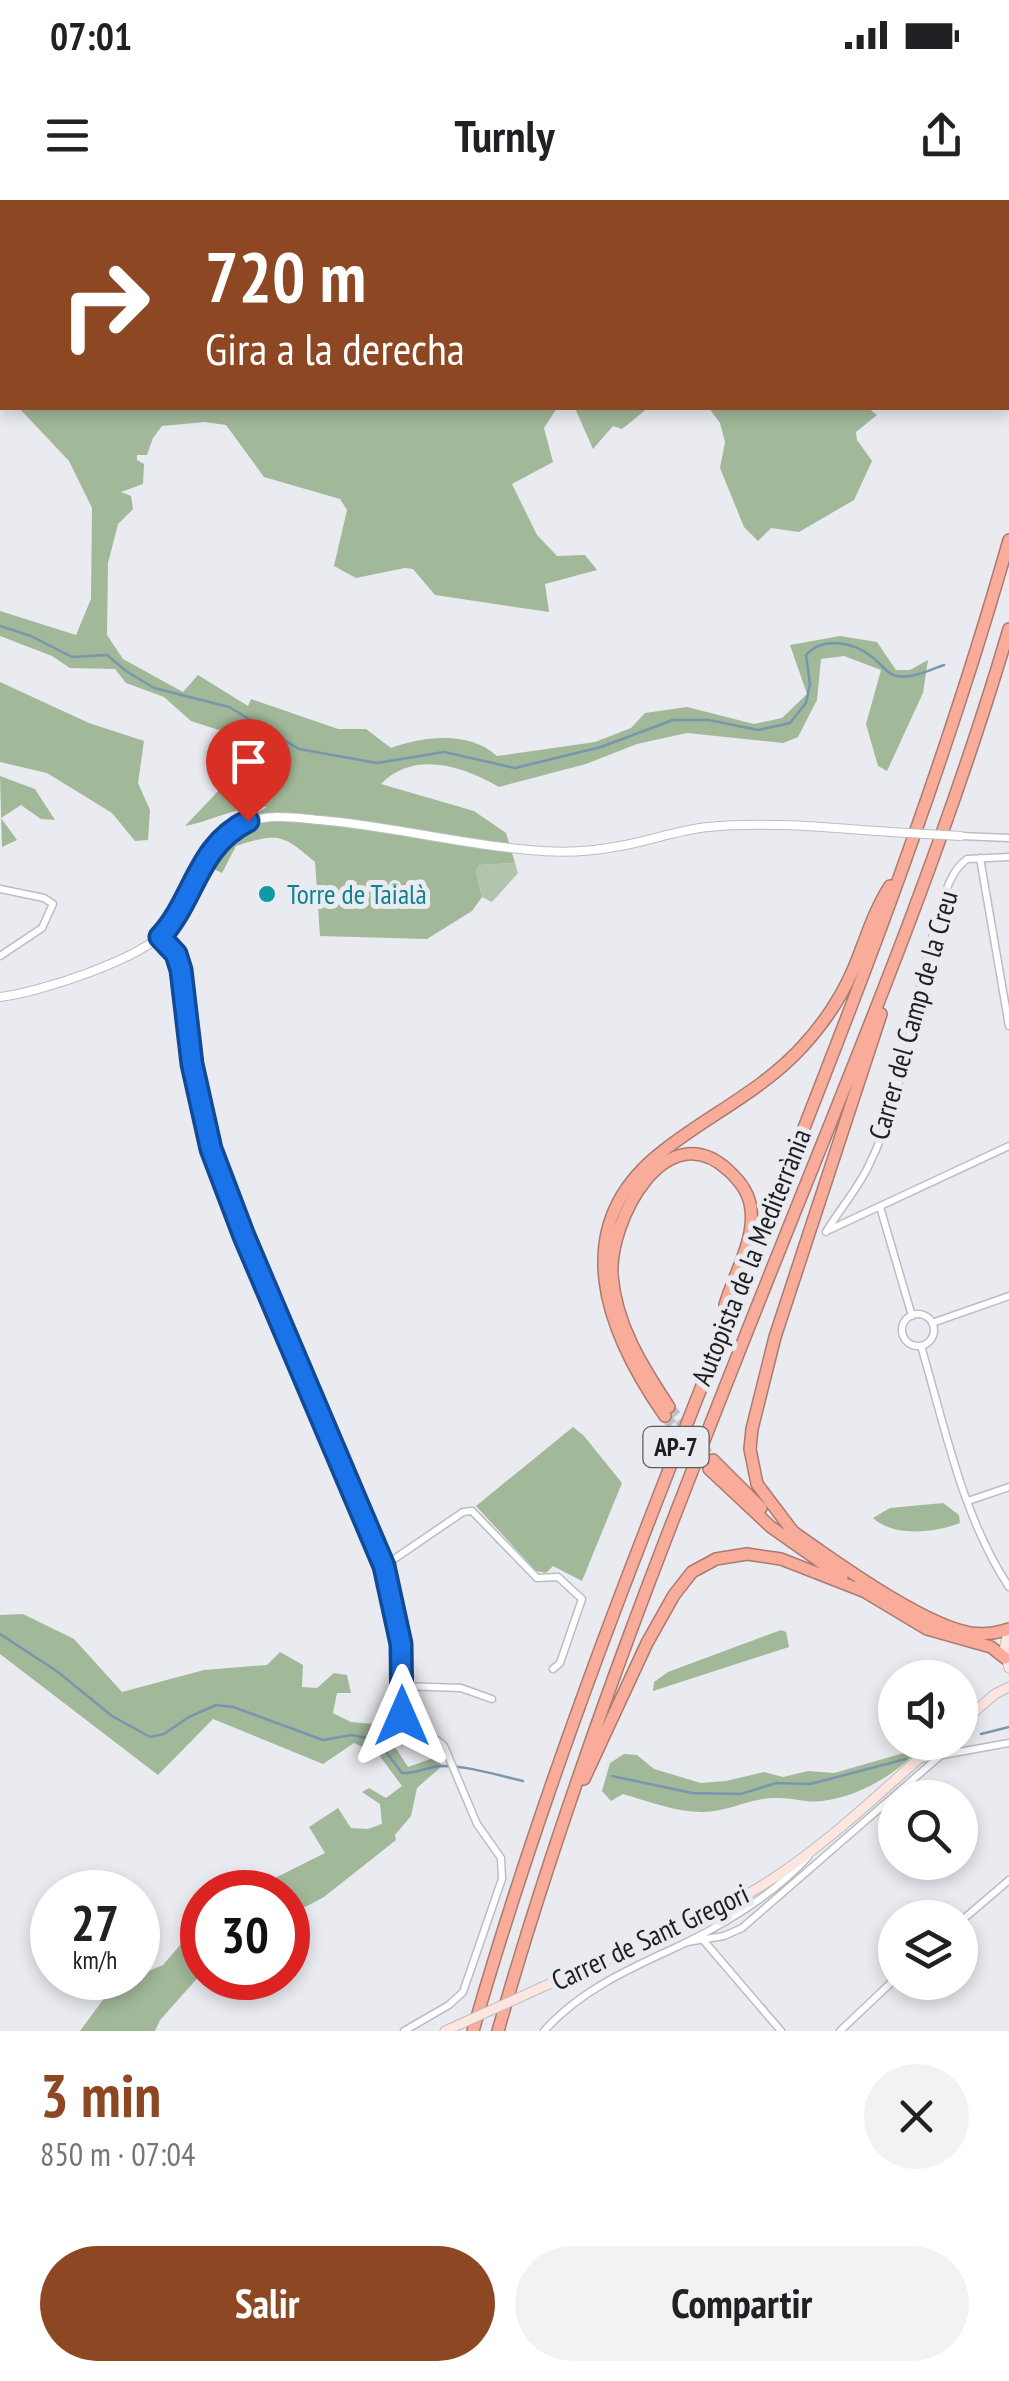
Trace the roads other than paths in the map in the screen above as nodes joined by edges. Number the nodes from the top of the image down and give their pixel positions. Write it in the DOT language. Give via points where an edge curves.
graph roads {
  1 [pos="1009,540"];
  2 [pos="1009,628"];
  3 [pos="961,836"];
  4 [pos="1009,838"];
  5 [pos="1009,857"];
  6 [pos="978,858"];
  7 [pos="901,870"];
  8 [pos="0,889"];
  9 [pos="904,933"];
  10 [pos="160,937"];
  11 [pos="0,956"];
  12 [pos="0,997"];
  13 [pos="1009,1026"];
  14 [pos="1009,1146"];
  15 [pos="880,1207"];
  16 [pos="1009,1296"];
  17 [pos="912,1316"];
  18 [pos="932,1323"];
  19 [pos="921,1346"];
  20 [pos="702,1381"];
  21 [pos="1009,1487"];
  22 [pos="968,1501"];
  23 [pos="794,1533"];
  24 [pos="384,1566"];
  25 [pos="1009,1588"];
  26 [pos="862,1591"];
  27 [pos="1009,1628"];
  28 [pos="1007,1663"];
  29 [pos="553,1669"];
  30 [pos="402,1686"];
  31 [pos="1009,1687"];
  32 [pos="995,1694"];
  33 [pos="492,1699"];
  34 [pos="978,1709"];
  35 [pos="1009,1743"];
  36 [pos="978,1749"];
  37 [pos="918,1760"];
  38 [pos="935,1760"];
  39 [pos="570,1806"];
  40 [pos="821,1844"];
  41 [pos="1009,1880"];
  42 [pos="978,1907"];
  43 [pos="702,1937"];
  44 [pos="878,1995"];
  45 [pos="450,2028"];
  46 [pos="404,2031"];
  47 [pos="473,2031"];
  48 [pos="498,2031"];
  49 [pos="544,2031"];
  50 [pos="780,2031"];
  51 [pos="840,2031"];
  1 -- 7 [label="highway, Autopista de la Mediterrània / AP-7"];
  2 -- 9 [label="highway, Autopista de la Mediterrània / AP-7"];
  3 -- 4 [label="street"];
  3 -- 10 [label="street, bridge" via="708,827 556,851 370,825 257,819 216,844"];
  5 -- 6 [label="street"];
  6 -- 13 [label="street"];
  6 -- 15 [label="street, Carrer del Camp de la Creu" via="958,868 941,904 884,1129 868,1168 826,1232"];
  7 -- 20 [label="highway, Autopista de la Mediterrània / AP-7"];
  7 -- 20 [label="highway" via="821,1026 775,1076 659,1154 614,1215 606,1297 623,1348 667,1411 624,1329 612,1264 617,1232 638,1187 657,1168 690,1156 723,1166 744,1188 752,1208 749,1235"];
  8 -- 11 [label="street" via="53,904 42,928"];
  9 -- 23 [label="highway" via="775,1337 752,1430 757,1484"];
  9 -- 39 [label="highway, Autopista de la Mediterrània / AP-7" via="644,1596"];
  10 -- 12 [label="street" via="130,956"];
  10 -- 24 [label="street" via="181,970 211,1149"];
  14 -- 15 [label="street"];
  15 -- 17 [label="street"];
  16 -- 18 [label="street"];
  17 -- 18 [label="street"];
  17 -- 19 [label="street" via="902,1332 907,1342"];
  18 -- 19 [label="street" via="932,1337"];
  19 -- 22 [label="street"];
  20 -- 47 [label="highway, Autopista de la Mediterrània / AP-7" via="582,1692"];
  21 -- 22 [label="street"];
  22 -- 25 [label="street"];
  23 -- 26 [label="highway" via="711,1465 771,1527"];
  23 -- 27 [label="highway" via="937,1621 964,1632"];
  24 -- 29 [label="street" via="472,1511 537,1578 558,1577 582,1599"];
  24 -- 30 [label="street" via="401,1644"];
  26 -- 28 [label="highway" via="927,1629 990,1648"];
  26 -- 39 [label="highway" via="781,1559 748,1554 716,1559 692,1572 646,1643"];
  27 -- 28 [label="main road"];
  28 -- 32 [label="main road"];
  30 -- 33 [label="street" via="461,1688"];
  30 -- 46 [label="street" via="405,1722 442,1744 503,1868 465,1989"];
  31 -- 32 [label="main road"];
  32 -- 34 [label="main road"];
  35 -- 36 [label="street"];
  37 -- 40 [label="main road, Carrer de Sant Gregori"];
  38 -- 43 [label="street, Carrer de Sant Gregori" via="742,1928"];
  39 -- 48 [label="highway, Autopista de la Mediterrània / AP-7"];
  40 -- 43 [label="street, Carrer de Sant Gregori" via="753,1905"];
  40 -- 45 [label="main road, Carrer de Sant Gregori, bridge" via="718,1910"];
  41 -- 42 [label="street"];
  43 -- 49 [label="street" via="602,1984"];
  43 -- 50 [label="street"];
  44 -- 51 [label="street"];
}
